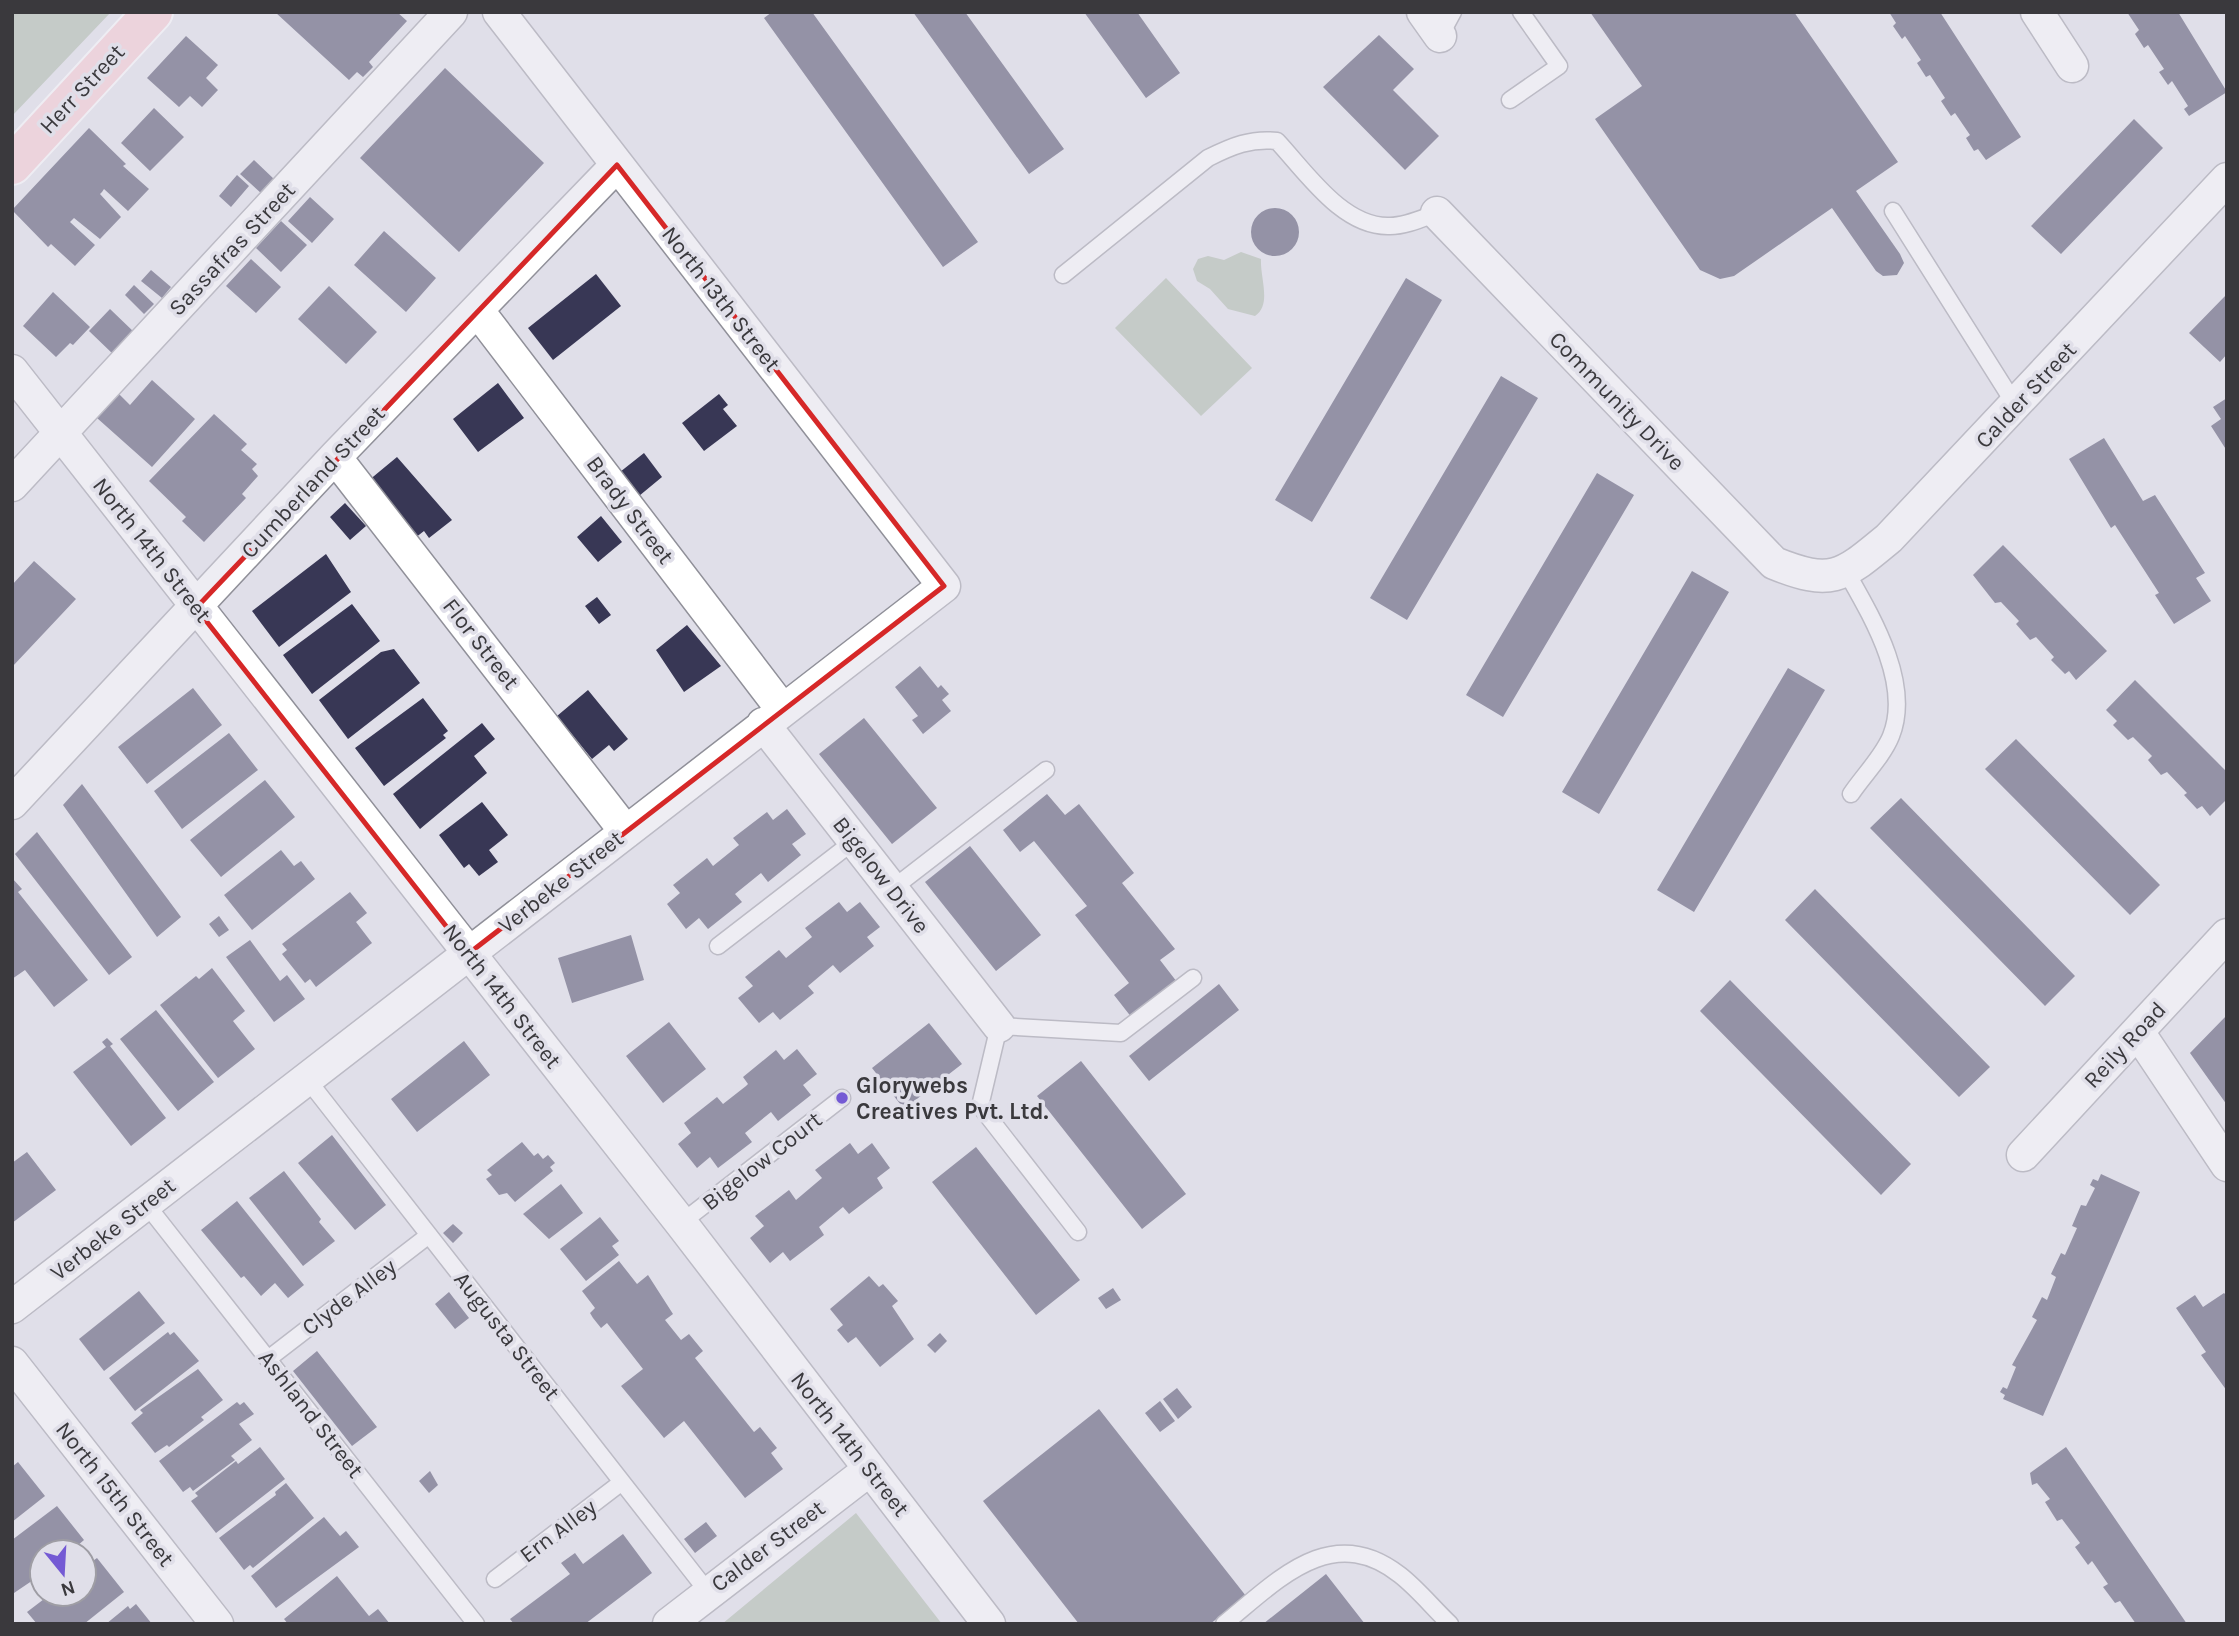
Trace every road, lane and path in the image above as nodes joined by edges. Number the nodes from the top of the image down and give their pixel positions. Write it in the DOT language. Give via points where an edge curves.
graph roads {
  1 [pos="153,12"];
  2 [pos="451,12"];
  3 [pos="499,12"];
  4 [pos="1521,12"];
  5 [pos="2037,12"];
  6 [pos="2072,66"];
  7 [pos="1510,100"];
  8 [pos="12,165"];
  9 [pos="617,165"];
  10 [pos="2227,179"];
  11 [pos="1893,211"];
  12 [pos="1437,213"];
  13 [pos="1063,275"];
  14 [pos="478,311"];
  15 [pos="12,371"];
  16 [pos="2017,406"];
  17 [pos="61,433"];
  18 [pos="335,457"];
  19 [pos="12,485"];
  20 [pos="1847,573"];
  21 [pos="944,586"];
  22 [pos="196,608"];
  23 [pos="772,717"];
  24 [pos="1046,770"];
  25 [pos="1851,794"];
  26 [pos="12,803"];
  27 [pos="626,832"];
  28 [pos="854,841"];
  29 [pos="892,889"];
  30 [pos="2227,935"];
  31 [pos="718,946"];
  32 [pos="468,954"];
  33 [pos="1194,978"];
  34 [pos="999,1026"];
  35 [pos="2138,1032"];
  36 [pos="307,1079"];
  37 [pos="842,1098"];
  38 [pos="2024,1155"];
  39 [pos="2227,1165"];
  40 [pos="146,1204"];
  41 [pos="681,1223"];
  42 [pos="1078,1232"];
  43 [pos="429,1235"];
  44 [pos="12,1307"];
  45 [pos="268,1359"];
  46 [pos="12,1363"];
  47 [pos="869,1470"];
  48 [pos="622,1482"];
  49 [pos="495,1579"];
  50 [pos="708,1592"];
  51 [pos="217,1624"];
  52 [pos="476,1624"];
  53 [pos="668,1624"];
  54 [pos="989,1624"];
  55 [pos="1224,1624"];
  56 [pos="1450,1624"];
  1 -- 8 [label="main road, Herr Street"];
  2 -- 17 [label="street, Sassafras Street"];
  3 -- 9 [label="street, North 13th Street"];
  4 -- 7 [label="lane" via="1559,66"];
  5 -- 6 [label="street"];
  9 -- 14 [label="street, Cumberland Street"];
  9 -- 21 [label="street, North 13th Street"];
  10 -- 16 [label="street, Calder Street"];
  11 -- 16 [label="lane"];
  12 -- 13 [label="lane" via="1391,226 1366,223 1337,204 1277,141 1260,139 1236,144 1208,158"];
  12 -- 20 [label="street, Community Drive" via="1774,564 1805,576"];
  14 -- 18 [label="street, Cumberland Street"];
  14 -- 23 [label="street, Brady Street"];
  15 -- 17 [label="street, North 14th Street"];
  16 -- 20 [label="street, Calder Street" via="1889,538"];
  17 -- 19 [label="street, Sassafras Street"];
  17 -- 22 [label="street, North 14th Street"];
  18 -- 22 [label="street, Cumberland Street"];
  18 -- 27 [label="street, Flor Street"];
  20 -- 25 [label="lane" via="1878,629 1897,692 1891,736"];
  21 -- 23 [label="street, Verbeke Street"];
  22 -- 26 [label="street, Cumberland Street"];
  22 -- 32 [label="street, North 14th Street"];
  23 -- 27 [label="street, Verbeke Street"];
  23 -- 28 [label="street, Bigelow Drive"];
  24 -- 29 [label="lane"];
  27 -- 32 [label="street, Verbeke Street"];
  28 -- 29 [label="street, Bigelow Drive"];
  28 -- 31 [label="lane"];
  29 -- 34 [label="street, Bigelow Drive"];
  30 -- 35 [label="street, Reily Road"];
  32 -- 36 [label="street, Verbeke Street"];
  32 -- 41 [label="street, North 14th Street"];
  33 -- 34 [label="lane" via="1121,1033"];
  34 -- 42 [label="lane" via="980,1106"];
  35 -- 38 [label="street, Reily Road"];
  35 -- 39 [label="street"];
  36 -- 40 [label="street, Verbeke Street"];
  36 -- 43 [label="lane, Augusta Street"];
  37 -- 41 [label="lane, Bigelow Court"];
  40 -- 44 [label="street, Verbeke Street"];
  40 -- 45 [label="lane, Ashland Street"];
  41 -- 47 [label="street, North 14th Street"];
  43 -- 45 [label="lane, Clyde Alley"];
  43 -- 48 [label="lane, Augusta Street"];
  45 -- 52 [label="lane, Ashland Street"];
  46 -- 51 [label="street, North 15th Street"];
  47 -- 50 [label="street, Calder Street"];
  47 -- 54 [label="street, North 14th Street"];
  48 -- 49 [label="lane, Ern Alley"];
  48 -- 50 [label="lane, Augusta Street"];
  50 -- 53 [label="street, Calder Street"];
  55 -- 56 [label="lane" via="1288,1573 1313,1558 1338,1552 1370,1556 1400,1575"];
}
